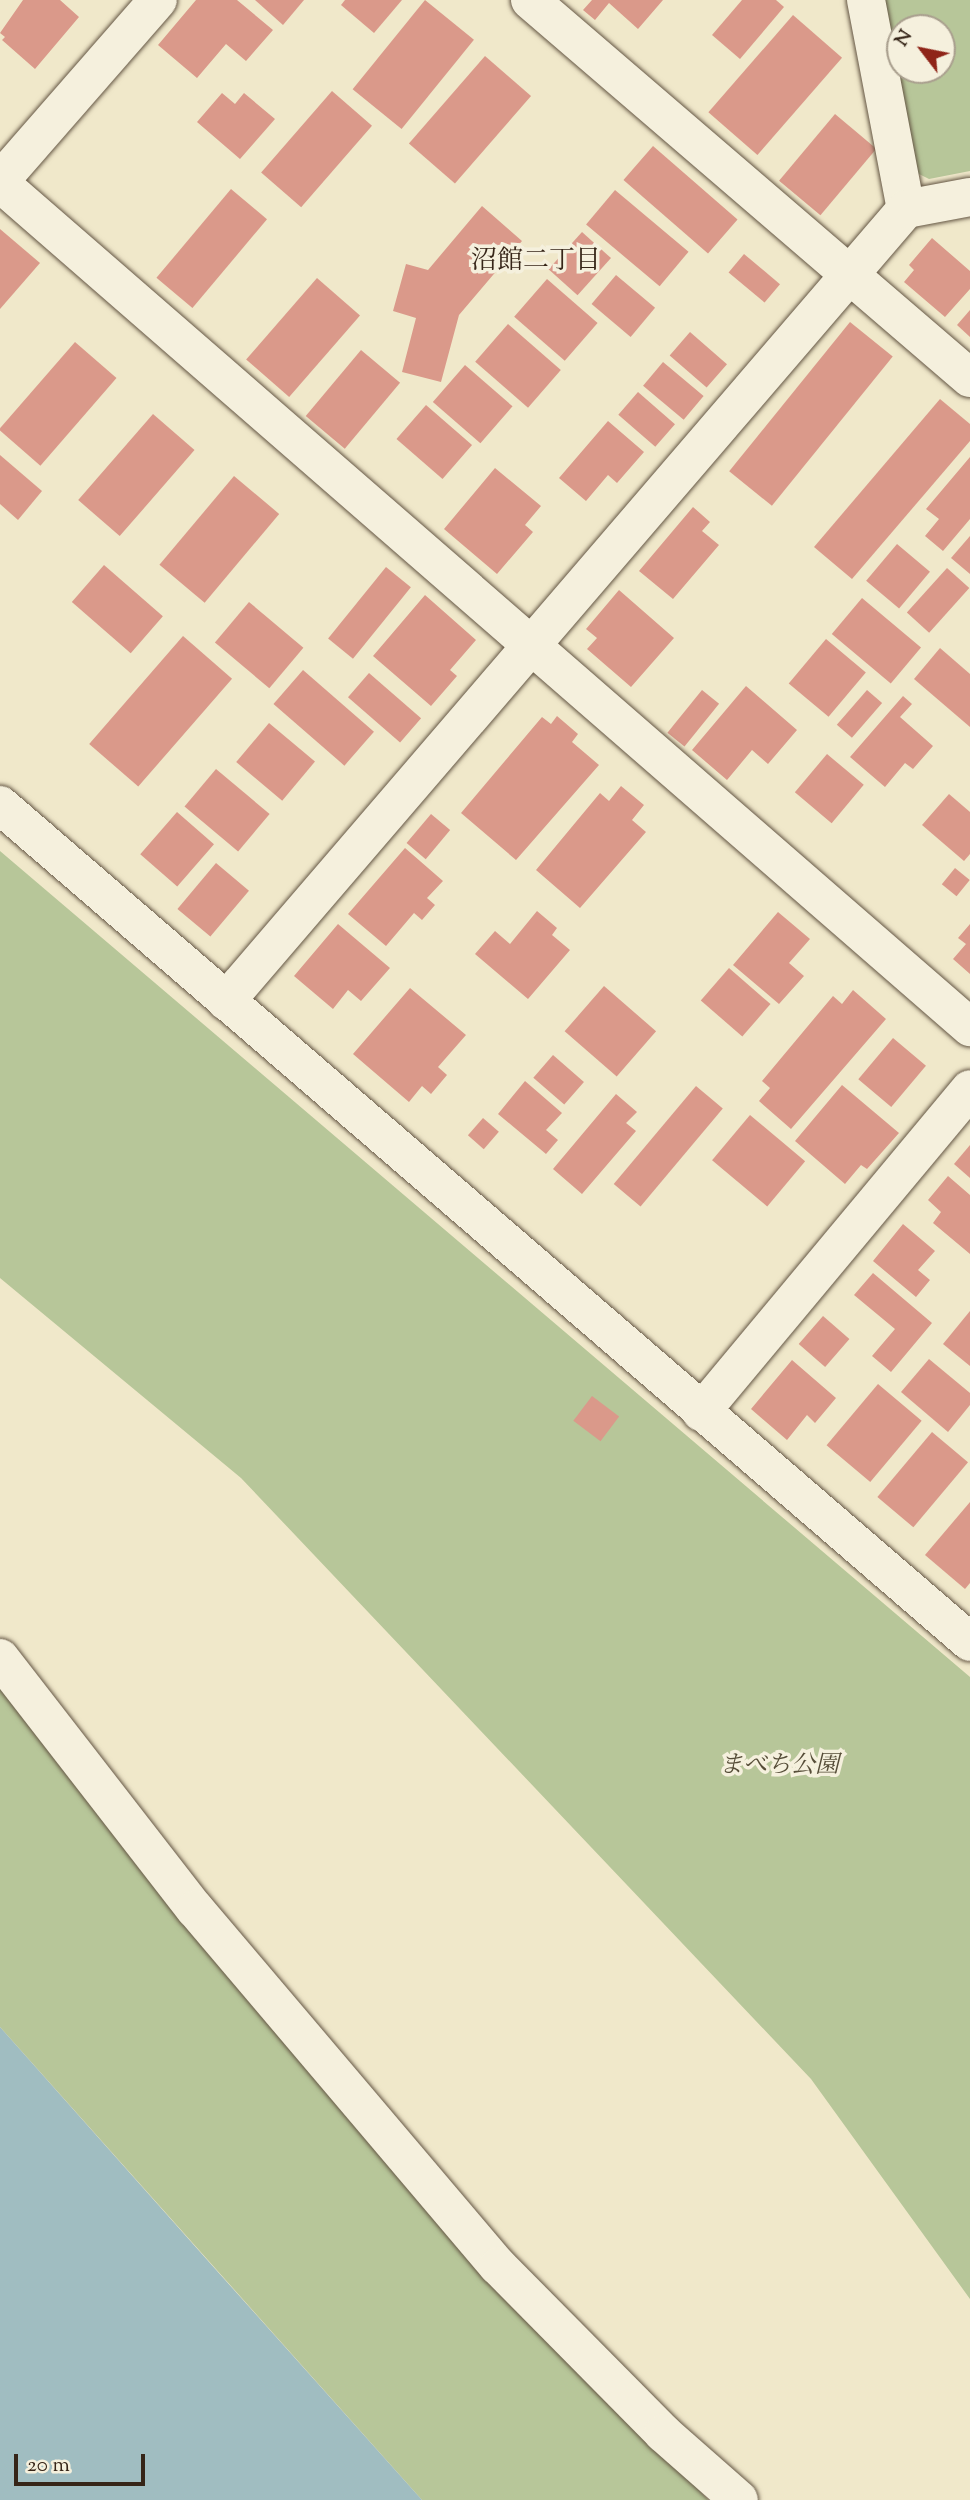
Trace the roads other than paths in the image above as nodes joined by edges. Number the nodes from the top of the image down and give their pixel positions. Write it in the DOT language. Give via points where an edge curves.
graph roads {
  1 [pos="158,0"];
  2 [pos="530,0"];
  3 [pos="866,0"];
  4 [pos="0,182"];
  5 [pos="970,197"];
  6 [pos="906,209"];
  7 [pos="851,274"];
  8 [pos="970,378"];
  9 [pos="532,644"];
  10 [pos="0,806"];
  11 [pos="226,1001"];
  12 [pos="970,1027"];
  13 [pos="970,1089"];
  14 [pos="701,1412"];
  15 [pos="970,1642"];
  16 [pos="0,1658"];
  17 [pos="739,2500"];
  1 -- 4 [label="street"];
  2 -- 7 [label="street"];
  3 -- 6 [label="street"];
  4 -- 9 [label="street"];
  5 -- 6 [label="street"];
  6 -- 7 [label="street"];
  7 -- 8 [label="street"];
  7 -- 9 [label="street"];
  9 -- 11 [label="street"];
  9 -- 12 [label="street"];
  10 -- 11 [label="street"];
  11 -- 14 [label="street"];
  13 -- 14 [label="street"];
  14 -- 15 [label="street"];
  16 -- 17 [label="street" via="195,1909 498,2266 663,2433"];
}
